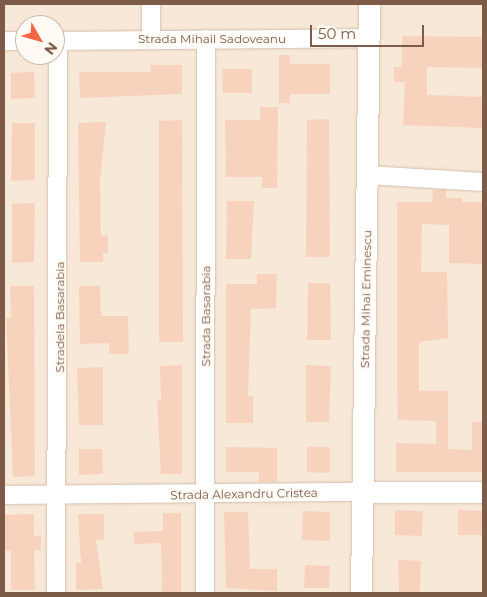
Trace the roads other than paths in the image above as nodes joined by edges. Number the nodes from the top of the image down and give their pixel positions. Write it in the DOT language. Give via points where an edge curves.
graph roads {
  1 [pos="151,4"];
  2 [pos="369,4"];
  3 [pos="369,38"];
  4 [pos="151,39"];
  5 [pos="206,40"];
  6 [pos="65,41"];
  7 [pos="57,65"];
  8 [pos="368,175"];
  9 [pos="483,182"];
  10 [pos="364,492"];
  11 [pos="483,492"];
  12 [pos="4,495"];
  13 [pos="58,495"];
  14 [pos="206,495"];
  15 [pos="56,593"];
  16 [pos="205,593"];
  17 [pos="361,593"];
  1 -- 4 [label="street"];
  2 -- 3 [label="street, Strada Mihai Eminescu"];
  3 -- 5 [label="street, Strada Mihail Sadoveanu"];
  3 -- 8 [label="street, Strada Mihai Eminescu"];
  4 -- 5 [label="street, Strada Mihail Sadoveanu"];
  4 -- 6 [label="street, Strada Mihail Sadoveanu"];
  5 -- 14 [label="street, Strada Basarabia"];
  7 -- 13 [label="street, Stradela Basarabia"];
  8 -- 9 [label="street"];
  8 -- 10 [label="street, Strada Mihai Eminescu"];
  10 -- 11 [label="street, Strada Alexandru Cristea"];
  10 -- 14 [label="street, Strada Alexandru Cristea"];
  10 -- 17 [label="street, Strada Mihai Eminescu"];
  12 -- 13 [label="street, Strada Alexandru Cristea"];
  13 -- 14 [label="street, Strada Alexandru Cristea"];
  13 -- 15 [label="street, Stradela Basarabia"];
  14 -- 16 [label="street, Strada Basarabia"];
}
